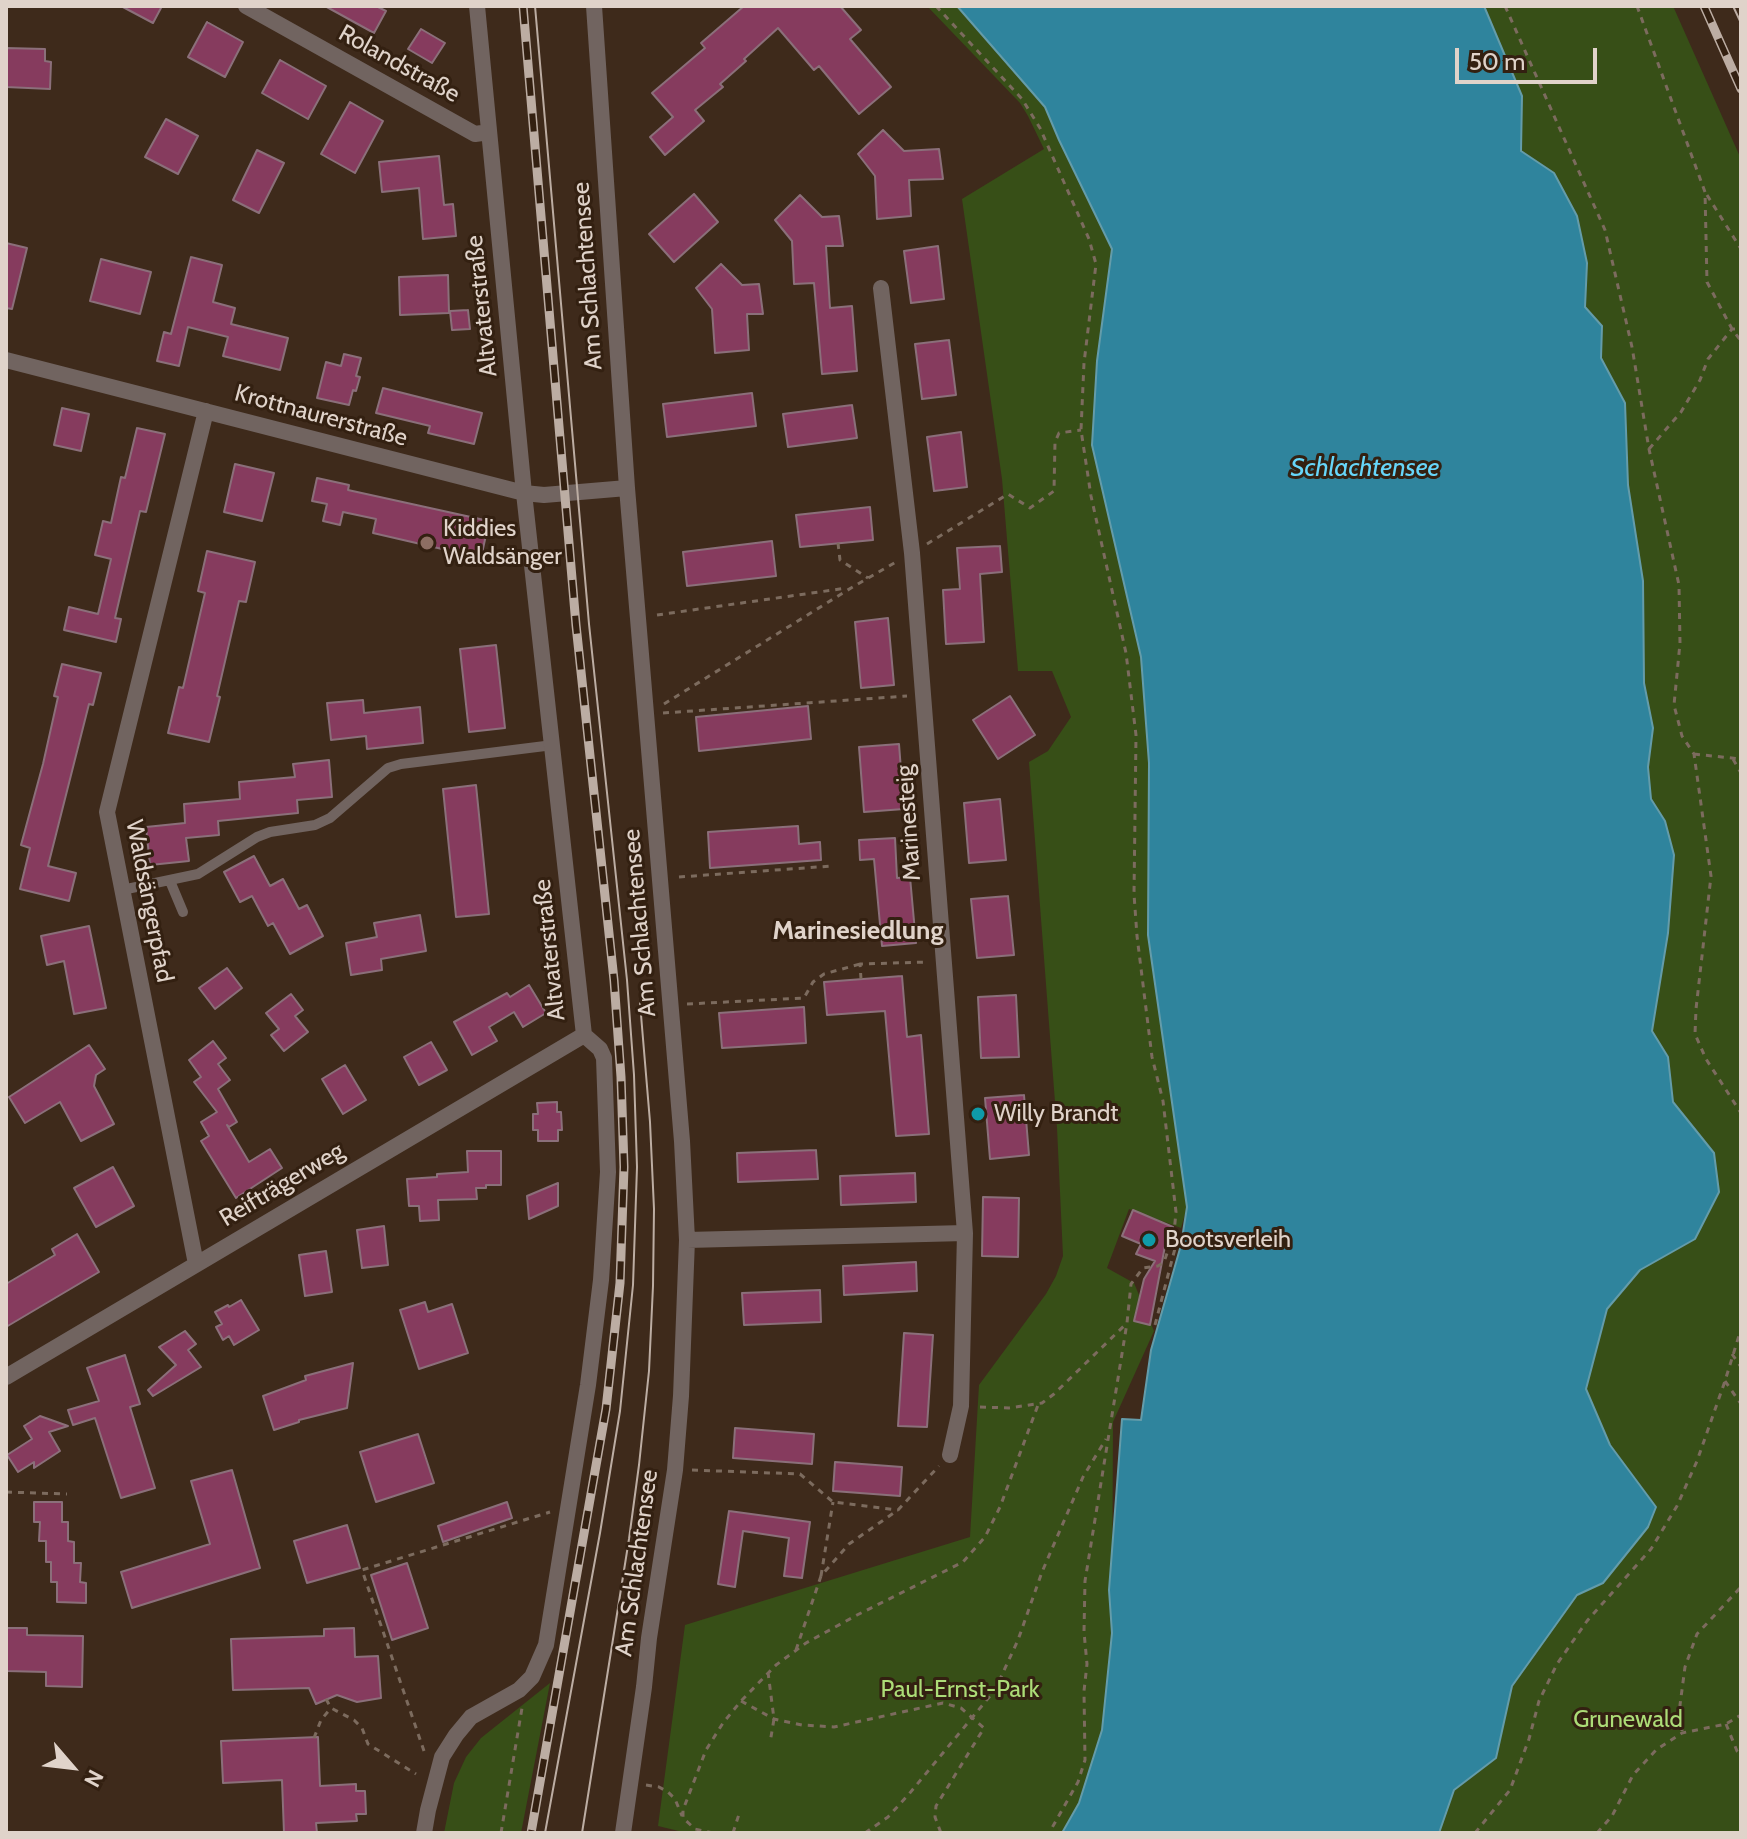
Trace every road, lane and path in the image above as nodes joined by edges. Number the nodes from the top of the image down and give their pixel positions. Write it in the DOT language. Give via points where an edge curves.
graph roads {
  1 [pos="246,6"];
  2 [pos="477,6"];
  3 [pos="594,6"];
  4 [pos="936,6"];
  5 [pos="1505,6"];
  6 [pos="1637,6"];
  7 [pos="489,132"];
  8 [pos="1705,192"];
  9 [pos="1741,249"];
  10 [pos="881,288"];
  11 [pos="1732,329"];
  12 [pos="1741,329"];
  13 [pos="1741,341"];
  14 [pos="6,360"];
  15 [pos="206,411"];
  16 [pos="1081,430"];
  17 [pos="1649,449"];
  18 [pos="627,488"];
  19 [pos="524,493"];
  20 [pos="838,543"];
  21 [pos="912,553"];
  22 [pos="868,578"];
  23 [pos="851,588"];
  24 [pos="637,618"];
  25 [pos="923,695"];
  26 [pos="647,714"];
  27 [pos="553,745"];
  28 [pos="1694,754"];
  29 [pos="1733,759"];
  30 [pos="1741,759"];
  31 [pos="1741,773"];
  32 [pos="832,866"];
  33 [pos="659,879"];
  34 [pos="170,881"];
  35 [pos="122,890"];
  36 [pos="183,912"];
  37 [pos="944,962"];
  38 [pos="860,964"];
  39 [pos="861,979"];
  40 [pos="671,1005"];
  41 [pos="584,1035"];
  42 [pos="1741,1113"];
  43 [pos="965,1233"];
  44 [pos="1179,1233"];
  45 [pos="687,1240"];
  46 [pos="196,1264"];
  47 [pos="1127,1323"];
  48 [pos="1155,1325"];
  49 [pos="1741,1329"];
  50 [pos="1732,1354"];
  51 [pos="1741,1367"];
  52 [pos="6,1377"];
  53 [pos="1725,1381"];
  54 [pos="1741,1404"];
  55 [pos="1038,1405"];
  56 [pos="961,1406"];
  57 [pos="1108,1436"];
  58 [pos="950,1455"];
  59 [pos="675,1470"];
  60 [pos="6,1492"];
  61 [pos="67,1494"];
  62 [pos="833,1502"];
  63 [pos="556,1510"];
  64 [pos="898,1510"];
  65 [pos="821,1576"];
  66 [pos="1741,1587"];
  67 [pos="796,1651"];
  68 [pos="768,1672"];
  69 [pos="326,1699"];
  70 [pos="524,1700"];
  71 [pos="741,1701"];
  72 [pos="331,1708"];
  73 [pos="1741,1715"];
  74 [pos="973,1718"];
  75 [pos="774,1719"];
  76 [pos="1726,1724"];
  77 [pos="1682,1733"];
  78 [pos="314,1738"];
  79 [pos="770,1743"];
  80 [pos="424,1751"];
  81 [pos="1741,1755"];
  82 [pos="416,1774"];
  83 [pos="659,1787"];
  84 [pos="740,1811"];
  85 [pos="683,1818"];
  86 [pos="424,1833"];
  87 [pos="501,1833"];
  88 [pos="623,1833"];
  89 [pos="713,1833"];
  90 [pos="733,1833"];
  91 [pos="865,1833"];
  92 [pos="941,1833"];
  93 [pos="1049,1833"];
  94 [pos="1475,1833"];
  95 [pos="1597,1833"];
  1 -- 7 [label="street, Rolandstraße" via="475,134"];
  2 -- 7 [label="street, Altvaterstraße"];
  3 -- 18 [label="street, Am Schlachtensee"];
  4 -- 16 [label="path" via="1022,99 1089,239 1096,264"];
  5 -- 17 [label="path" via="1605,230"];
  6 -- 8 [label="path"];
  7 -- 19 [label="street, Altvaterstraße"];
  8 -- 9 [label="path"];
  8 -- 11 [label="path" via="1707,282"];
  10 -- 21 [label="street, Marinesteig"];
  11 -- 12 [label="path"];
  11 -- 13 [label="path"];
  11 -- 17 [label="path" via="1708,359 1681,412"];
  14 -- 15 [label="street, Krottnaurerstraße"];
  15 -- 19 [label="street, Krottnaurerstraße"];
  15 -- 35 [label="street, Waldsängerpfad" via="107,812"];
  16 -- 21 [label="path" via="1059,433 1055,442 1054,491 1030,508 1008,494"];
  16 -- 47 [label="path" via="1126,653 1136,735 1137,936 1176,1212 1164,1262 1143,1268 1131,1284"];
  17 -- 28 [label="path" via="1679,585 1674,705 1682,736"];
  18 -- 19 [label="street, Krottnaurerstraße"];
  18 -- 24 [label="street, Am Schlachtensee"];
  19 -- 27 [label="street, Altvaterstraße"];
  20 -- 22 [label="path" via="840,560"];
  21 -- 22 [label="path"];
  21 -- 25 [label="street, Marinesteig"];
  22 -- 23 [label="path"];
  23 -- 24 [label="path"];
  23 -- 26 [label="path"];
  24 -- 26 [label="street, Am Schlachtensee"];
  25 -- 26 [label="path"];
  25 -- 37 [label="street, Marinesteig"];
  26 -- 33 [label="street, Am Schlachtensee"];
  27 -- 34 [label="lane" via="388,768 330,818 257,837 198,874"];
  27 -- 41 [label="street, Altvaterstraße"];
  28 -- 29 [label="path"];
  28 -- 42 [label="path" via="1711,876 1695,1034"];
  29 -- 30 [label="path"];
  29 -- 31 [label="path"];
  32 -- 33 [label="path"];
  33 -- 40 [label="street, Am Schlachtensee"];
  34 -- 35 [label="lane"];
  34 -- 36 [label="lane"];
  35 -- 46 [label="street, Waldsängerpfad"];
  37 -- 38 [label="path"];
  37 -- 43 [label="street, Marinesteig"];
  38 -- 39 [label="path"];
  38 -- 40 [label="path" via="824,974 804,998"];
  40 -- 45 [label="street, Am Schlachtensee"];
  41 -- 46 [label="street, Reifträgerweg"];
  41 -- 86 [label="street, Altvaterstraße" via="604,1058 608,1172 588,1385 546,1645 532,1677 519,1690 471,1717 456,1735 442,1757"];
  43 -- 45 [label="street"];
  43 -- 56 [label="street, Marinesteig"];
  44 -- 48 [label="path"];
  45 -- 59 [label="street, Am Schlachtensee"];
  46 -- 52 [label="street, Reifträgerweg"];
  47 -- 55 [label="path"];
  47 -- 57 [label="path"];
  49 -- 50 [label="path"];
  50 -- 51 [label="path"];
  50 -- 53 [label="path"];
  53 -- 54 [label="path"];
  53 -- 94 [label="path" via="1677,1506 1651,1549 1557,1664 1510,1790"];
  55 -- 56 [label="path"];
  55 -- 67 [label="path" via="1000,1507 985,1537 963,1562"];
  56 -- 58 [label="street, Marinesteig"];
  57 -- 74 [label="path" via="1083,1477 995,1690"];
  57 -- 93 [label="path" via="1085,1581 1085,1760"];
  58 -- 64 [label="path"];
  59 -- 62 [label="path" via="800,1474"];
  59 -- 88 [label="street, Am Schlachtensee"];
  60 -- 61 [label="path"];
  62 -- 64 [label="path"];
  62 -- 65 [label="path"];
  63 -- 80 [label="path" via="362,1570"];
  64 -- 65 [label="path" via="849,1544"];
  65 -- 67 [label="path"];
  66 -- 77 [label="path" via="1697,1634 1685,1667"];
  67 -- 68 [label="path"];
  68 -- 71 [label="path"];
  68 -- 75 [label="path"];
  69 -- 72 [label="path"];
  70 -- 87 [label="path"];
  71 -- 75 [label="path"];
  71 -- 85 [label="path" via="706,1750"];
  72 -- 78 [label="path"];
  72 -- 82 [label="path" via="354,1720 368,1744"];
  73 -- 76 [label="path"];
  74 -- 75 [label="path" via="943,1703 834,1727"];
  74 -- 91 [label="path" via="888,1817"];
  74 -- 92 [label="path" via="984,1728 936,1806"];
  75 -- 79 [label="path"];
  76 -- 77 [label="path"];
  76 -- 81 [label="path"];
  77 -- 95 [label="path" via="1656,1750 1633,1775"];
  83 -- 85 [label="path" via="675,1799"];
  84 -- 90 [label="path"];
  85 -- 89 [label="path" via="695,1829"];
}
